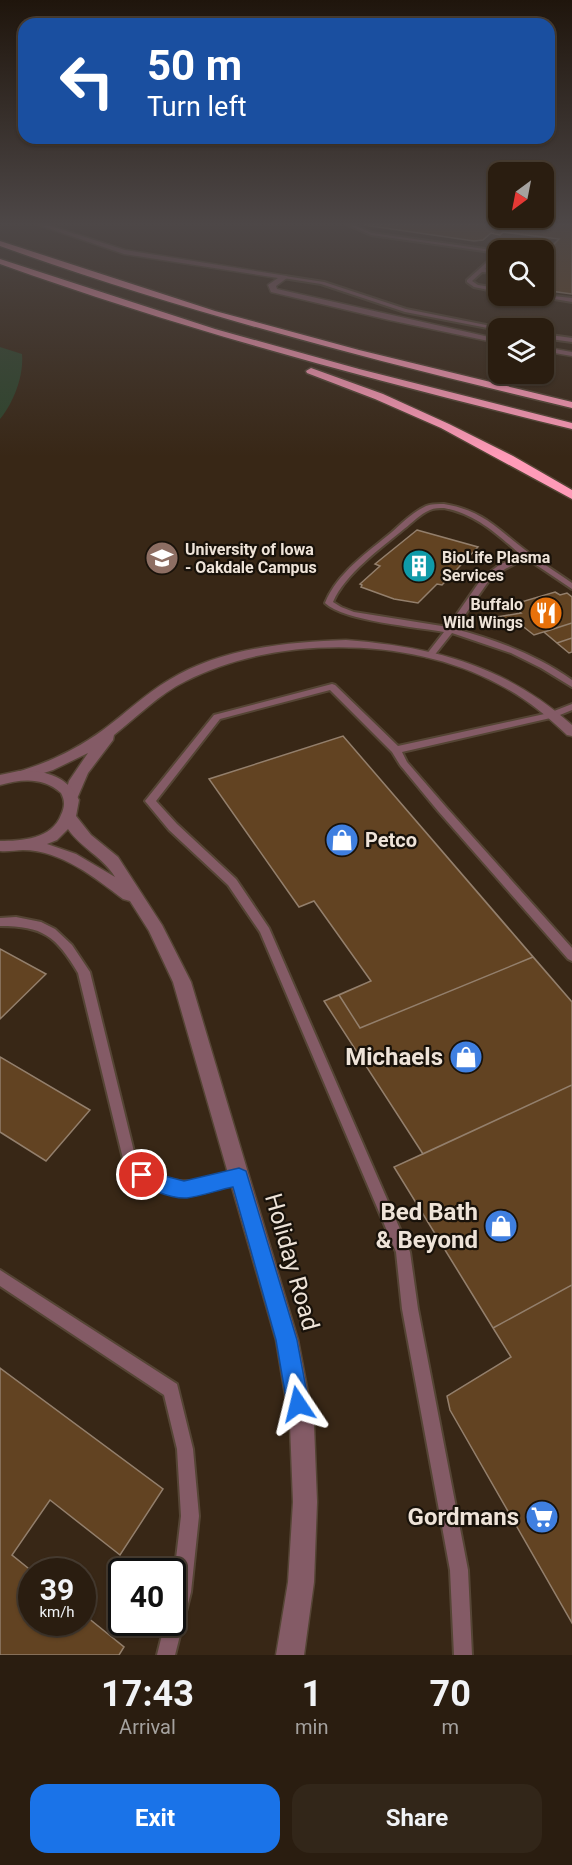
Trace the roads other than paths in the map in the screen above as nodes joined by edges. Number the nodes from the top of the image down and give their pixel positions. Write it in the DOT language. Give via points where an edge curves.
graph roads {
  1 [pos="118,302"];
  2 [pos="119,302"];
  3 [pos="179,302"];
  4 [pos="324,302"];
  5 [pos="381,302"];
  6 [pos="244,322"];
  7 [pos="488,326"];
  8 [pos="554,338"];
  9 [pos="488,339"];
  10 [pos="572,340"];
  11 [pos="554,351"];
  12 [pos="572,354"];
  13 [pos="572,393"];
  14 [pos="572,405"];
  15 [pos="572,426"];
  16 [pos="572,495"];
  17 [pos="526,555"];
  18 [pos="572,587"];
  19 [pos="450,630"];
  20 [pos="430,656"];
  21 [pos="572,684"];
  22 [pos="572,707"];
  23 [pos="552,715"];
  24 [pos="117,727"];
  25 [pos="572,732"];
  26 [pos="396,750"];
  27 [pos="22,775"];
  28 [pos="1,779"];
  29 [pos="71,798"];
  30 [pos="69,818"];
  31 [pos="26,845"];
  32 [pos="1,847"];
  33 [pos="137,902"];
  34 [pos="0,922"];
  35 [pos="572,956"];
  36 [pos="239,1177"];
  37 [pos="0,1277"];
  38 [pos="166,1655"];
  39 [pos="290,1655"];
  40 [pos="463,1655"];
  1 -- 16 [label="highway" via="409,408 492,448"];
  2 -- 15 [label="highway" via="271,349"];
  3 -- 6 [label="highway"];
  4 -- 9 [label="street"];
  5 -- 7 [label="lane"];
  6 -- 13 [label="highway" via="460,372"];
  6 -- 14 [label="highway"];
  8 -- 10 [label="lane"];
  11 -- 12 [label="street"];
  17 -- 18 [label="lane"];
  17 -- 19 [label="lane" via="485,580"];
  17 -- 19 [label="lane" via="478,515 454,507 430,507 354,570 330,596 329,603 353,614"];
  19 -- 20 [label="lane"];
  19 -- 21 [label="lane" via="477,637 552,669"];
  20 -- 23 [label="street" via="510,686"];
  20 -- 24 [label="street" via="399,648 332,643 272,648 190,673"];
  22 -- 23 [label="lane"];
  23 -- 25 [label="street"];
  23 -- 26 [label="lane"];
  24 -- 27 [label="street" via="49,768"];
  24 -- 29 [label="street" via="80,772"];
  26 -- 35 [label="lane" via="442,809"];
  26 -- 40 [label="lane" via="332,687 217,717 150,801 172,827 232,882 265,931 403,1252 459,1570"];
  27 -- 28 [label="street"];
  27 -- 29 [label="street" via="51,779 64,787"];
  29 -- 30 [label="street"];
  30 -- 31 [label="street, Holiday Road" via="50,837"];
  30 -- 33 [label="street, Holiday Road" via="81,834 113,861"];
  31 -- 32 [label="street, Holiday Road"];
  31 -- 33 [label="street, Holiday Road" via="56,850 83,862"];
  33 -- 36 [label="street, Holiday Road" via="156,929 182,982"];
  34 -- 36 [label="lane" via="36,923 52,931 68,945 84,972 130,1163 153,1182 184,1190"];
  36 -- 39 [label="street, Holiday Road" via="286,1340 302,1425 302,1571"];
  37 -- 38 [label="lane" via="171,1390 185,1449 190,1516 182,1592"];
}
